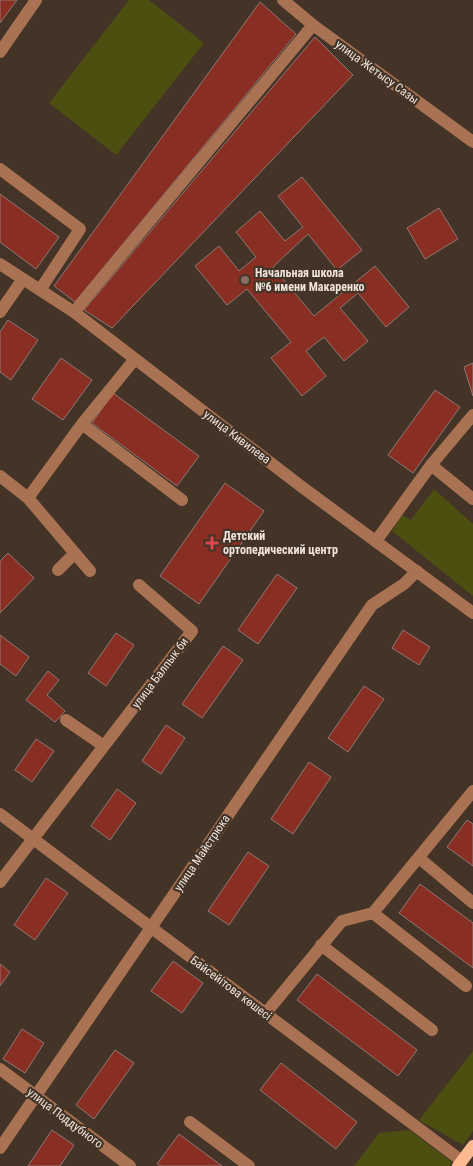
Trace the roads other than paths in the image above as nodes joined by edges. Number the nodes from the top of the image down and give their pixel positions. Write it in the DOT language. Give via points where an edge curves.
graph roads {
  1 [pos="36,0"];
  2 [pos="284,0"];
  3 [pos="312,25"];
  4 [pos="0,52"];
  5 [pos="473,142"];
  6 [pos="0,169"];
  7 [pos="0,264"];
  8 [pos="23,279"];
  9 [pos="40,290"];
  10 [pos="0,312"];
  11 [pos="74,312"];
  12 [pos="134,359"];
  13 [pos="473,415"];
  14 [pos="82,424"];
  15 [pos="431,465"];
  16 [pos="0,476"];
  17 [pos="28,498"];
  18 [pos="473,499"];
  19 [pos="182,500"];
  20 [pos="376,541"];
  21 [pos="74,553"];
  22 [pos="58,570"];
  23 [pos="90,571"];
  24 [pos="417,571"];
  25 [pos="139,585"];
  26 [pos="473,613"];
  27 [pos="66,720"];
  28 [pos="104,746"];
  29 [pos="472,794"];
  30 [pos="0,814"];
  31 [pos="33,839"];
  32 [pos="419,858"];
  33 [pos="0,882"];
  34 [pos="473,903"];
  35 [pos="373,913"];
  36 [pos="151,928"];
  37 [pos="321,946"];
  38 [pos="466,986"];
  39 [pos="265,1014"];
  40 [pos="432,1030"];
  41 [pos="0,1069"];
  42 [pos="36,1096"];
  43 [pos="190,1122"];
  44 [pos="473,1146"];
  45 [pos="0,1148"];
  46 [pos="460,1163"];
  47 [pos="130,1166"];
  48 [pos="250,1166"];
  1 -- 4 [label="street"];
  2 -- 3 [label="street, улица Жетысу Сазы"];
  3 -- 5 [label="street, улица Жетысу Сазы"];
  3 -- 11 [label="street"];
  6 -- 9 [label="street" via="80,229"];
  7 -- 8 [label="street, улица Кивилева"];
  8 -- 9 [label="street, улица Кивилева"];
  8 -- 10 [label="street"];
  9 -- 11 [label="street, улица Кивилева"];
  11 -- 12 [label="street, улица Кивилева"];
  12 -- 14 [label="street"];
  12 -- 20 [label="street, улица Кивилева"];
  13 -- 15 [label="street"];
  14 -- 17 [label="street"];
  14 -- 19 [label="street"];
  15 -- 18 [label="street"];
  15 -- 20 [label="street"];
  16 -- 17 [label="street"];
  17 -- 21 [label="street"];
  20 -- 24 [label="street, улица Кивилева"];
  21 -- 22 [label="street"];
  21 -- 23 [label="street"];
  24 -- 26 [label="street, улица Кивилева"];
  24 -- 36 [label="street, улица Майстрюка" via="404,584 372,605"];
  25 -- 28 [label="street, улица Балпык би" via="192,631"];
  27 -- 28 [label="street"];
  28 -- 31 [label="street, улица Балпык би"];
  29 -- 32 [label="street"];
  30 -- 31 [label="street, Байсейітова көшесі"];
  31 -- 33 [label="street, улица Балпык би"];
  31 -- 36 [label="street, Байсейітова көшесі"];
  32 -- 34 [label="street"];
  32 -- 35 [label="street"];
  35 -- 37 [label="street" via="342,921"];
  35 -- 38 [label="street"];
  36 -- 39 [label="street, Байсейітова көшесі"];
  36 -- 42 [label="street, улица Майстрюка"];
  37 -- 39 [label="street"];
  37 -- 40 [label="street"];
  39 -- 46 [label="street, Байсейітова көшесі"];
  41 -- 42 [label="street, улица Поддубного"];
  42 -- 45 [label="street, улица Майстрюка"];
  42 -- 47 [label="street, улица Поддубного"];
  43 -- 48 [label="street"];
  44 -- 46 [label="main road"];
}
